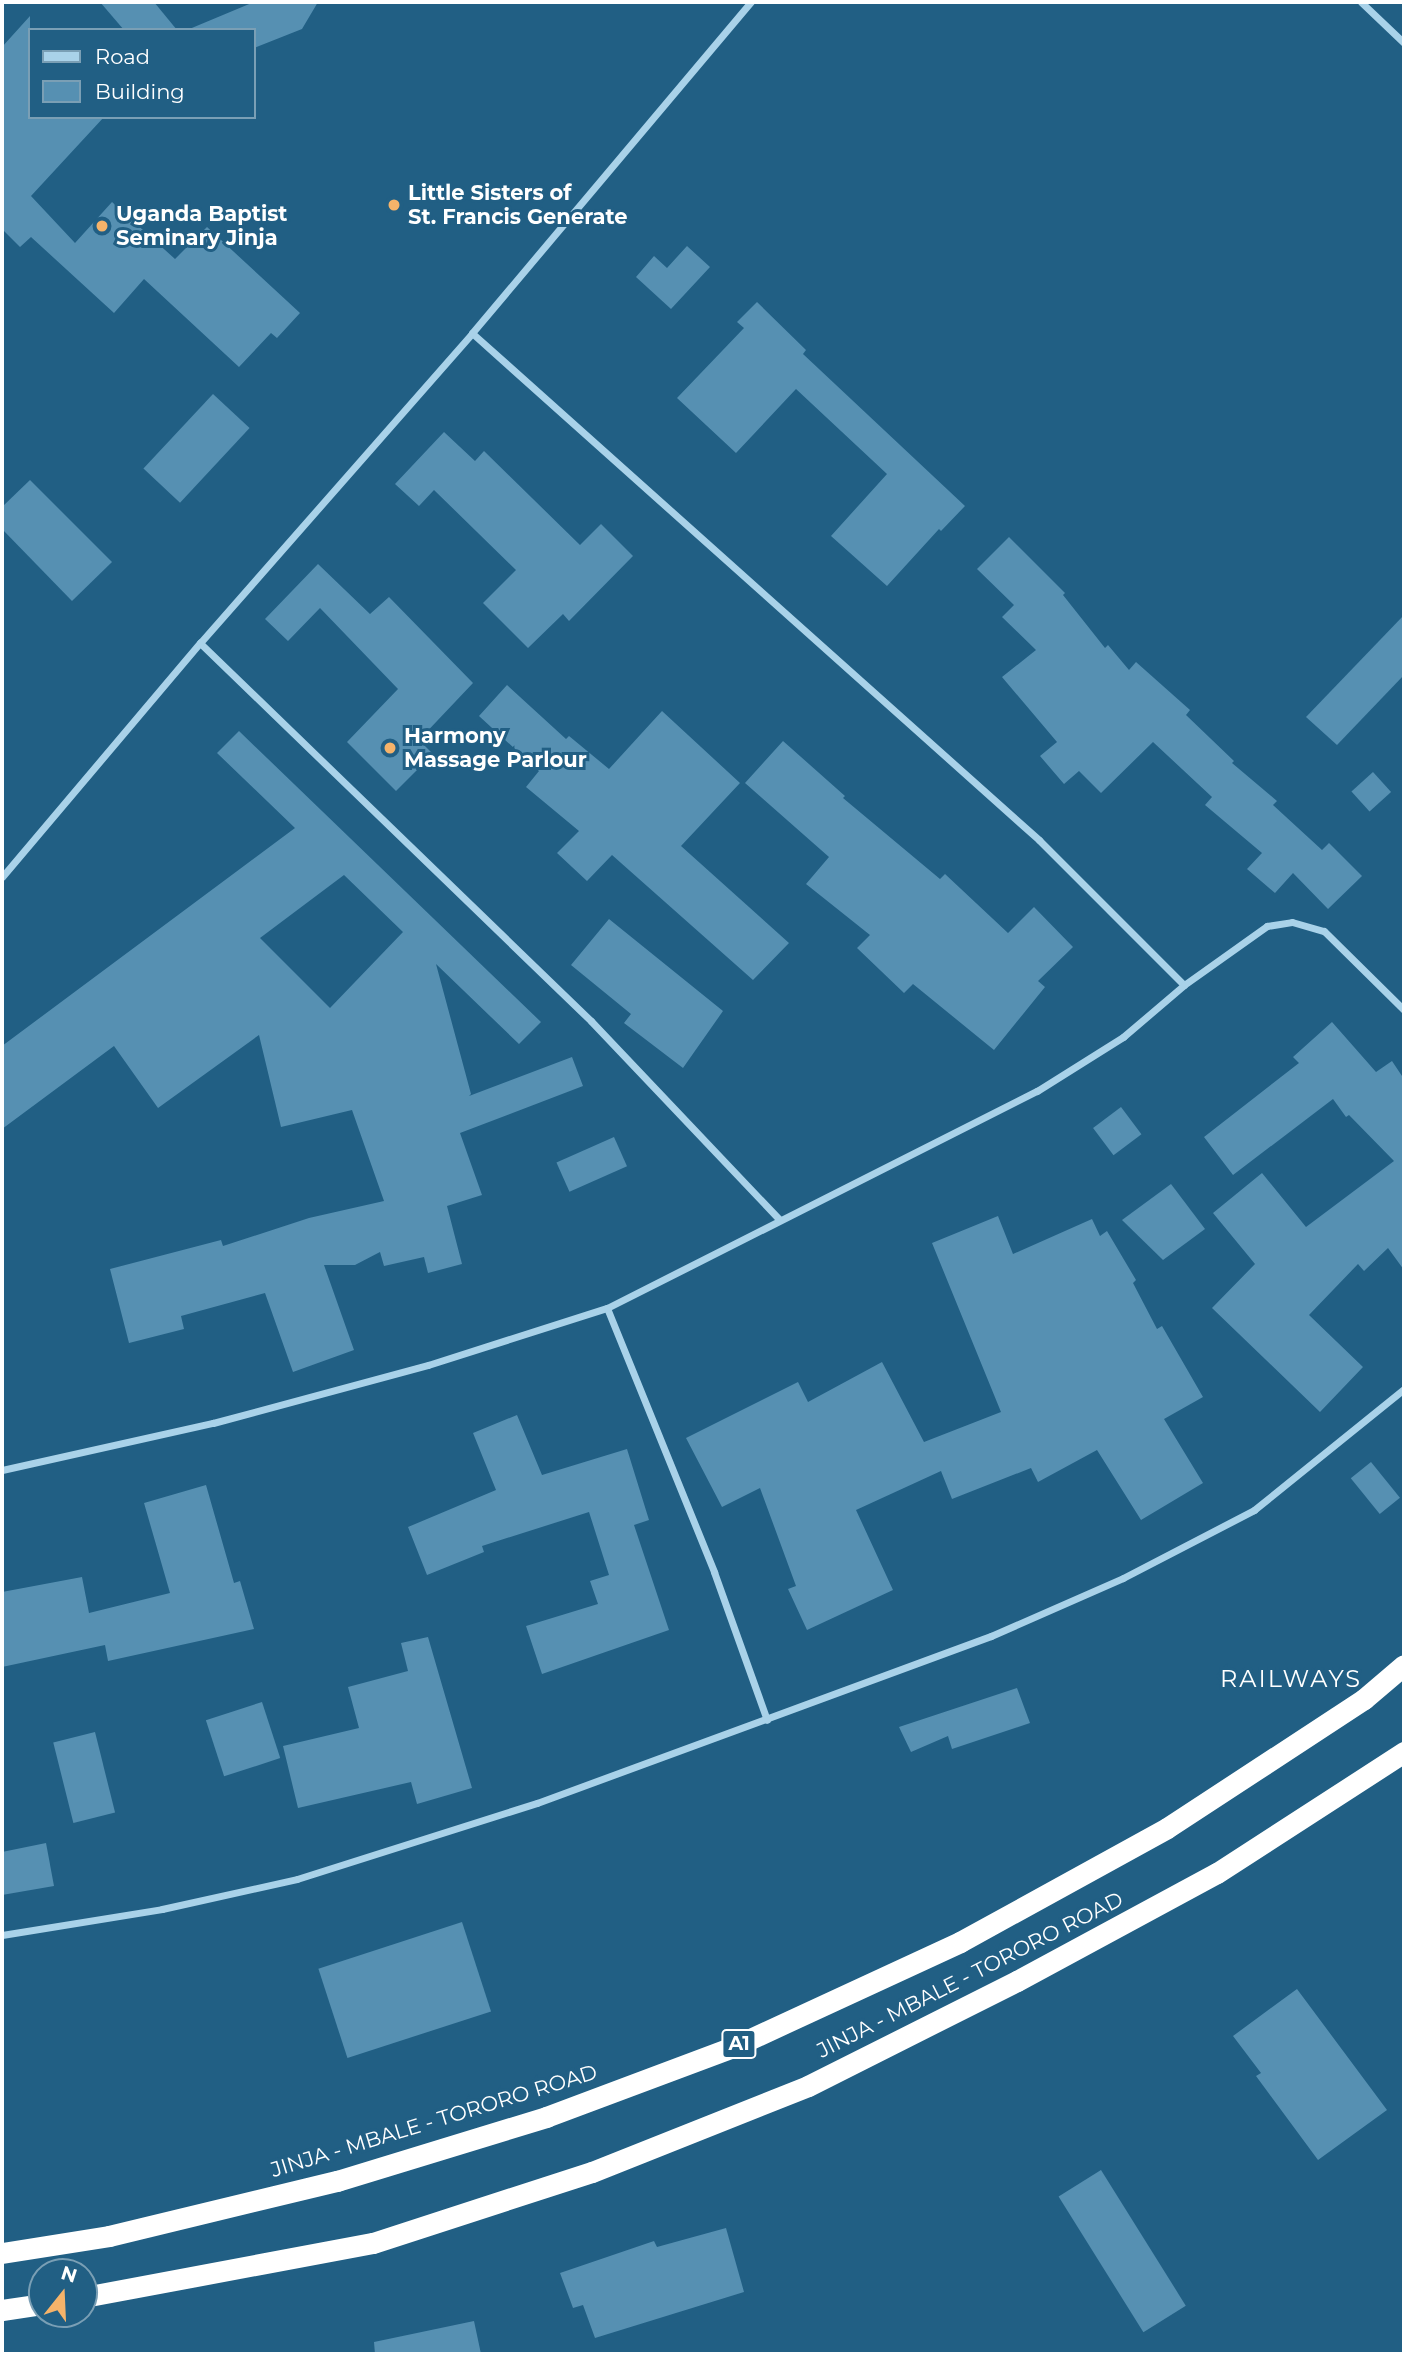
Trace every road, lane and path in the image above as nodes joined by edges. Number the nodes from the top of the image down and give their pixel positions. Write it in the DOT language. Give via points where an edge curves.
graph roads {
  1 [pos="751,2"];
  2 [pos="1361,2"];
  3 [pos="1404,43"];
  4 [pos="472,333"];
  5 [pos="200,643"];
  6 [pos="2,877"];
  7 [pos="1184,985"];
  8 [pos="1404,1010"];
  9 [pos="779,1219"];
  10 [pos="607,1308"];
  11 [pos="1404,1389"];
  12 [pos="2,1470"];
  13 [pos="1404,1665"];
  14 [pos="767,1720"];
  15 [pos="1404,1752"];
  16 [pos="2,1935"];
  17 [pos="2,2253"];
  18 [pos="98,2294"];
  19 [pos="28,2306"];
  20 [pos="2,2310"];
  1 -- 4 [label="street"];
  2 -- 3 [label="street"];
  4 -- 5 [label="street"];
  4 -- 7 [label="street" via="1039,840"];
  5 -- 6 [label="street"];
  5 -- 9 [label="street" via="591,1021"];
  7 -- 8 [label="street" via="1267,926 1292,922 1324,931"];
  7 -- 9 [label="street" via="1123,1037 1037,1091"];
  9 -- 10 [label="street"];
  10 -- 12 [label="street" via="428,1365 239,1416"];
  10 -- 14 [label="street" via="714,1572"];
  11 -- 14 [label="street" via="1254,1510 1203,1539 991,1636"];
  13 -- 17 [label="highway, JINJA - MBALE - TORORO ROAD / A1" via="1364,1699 1167,1828 960,1942 733,2047 546,2117 337,2181 110,2236"];
  14 -- 16 [label="street" via="537,1803 297,1879 162,1909"];
  15 -- 18 [label="highway, JINJA - MBALE - TORORO ROAD" via="1217,1873 808,2086 592,2172 373,2242"];
  19 -- 20 [label="highway"];
}
